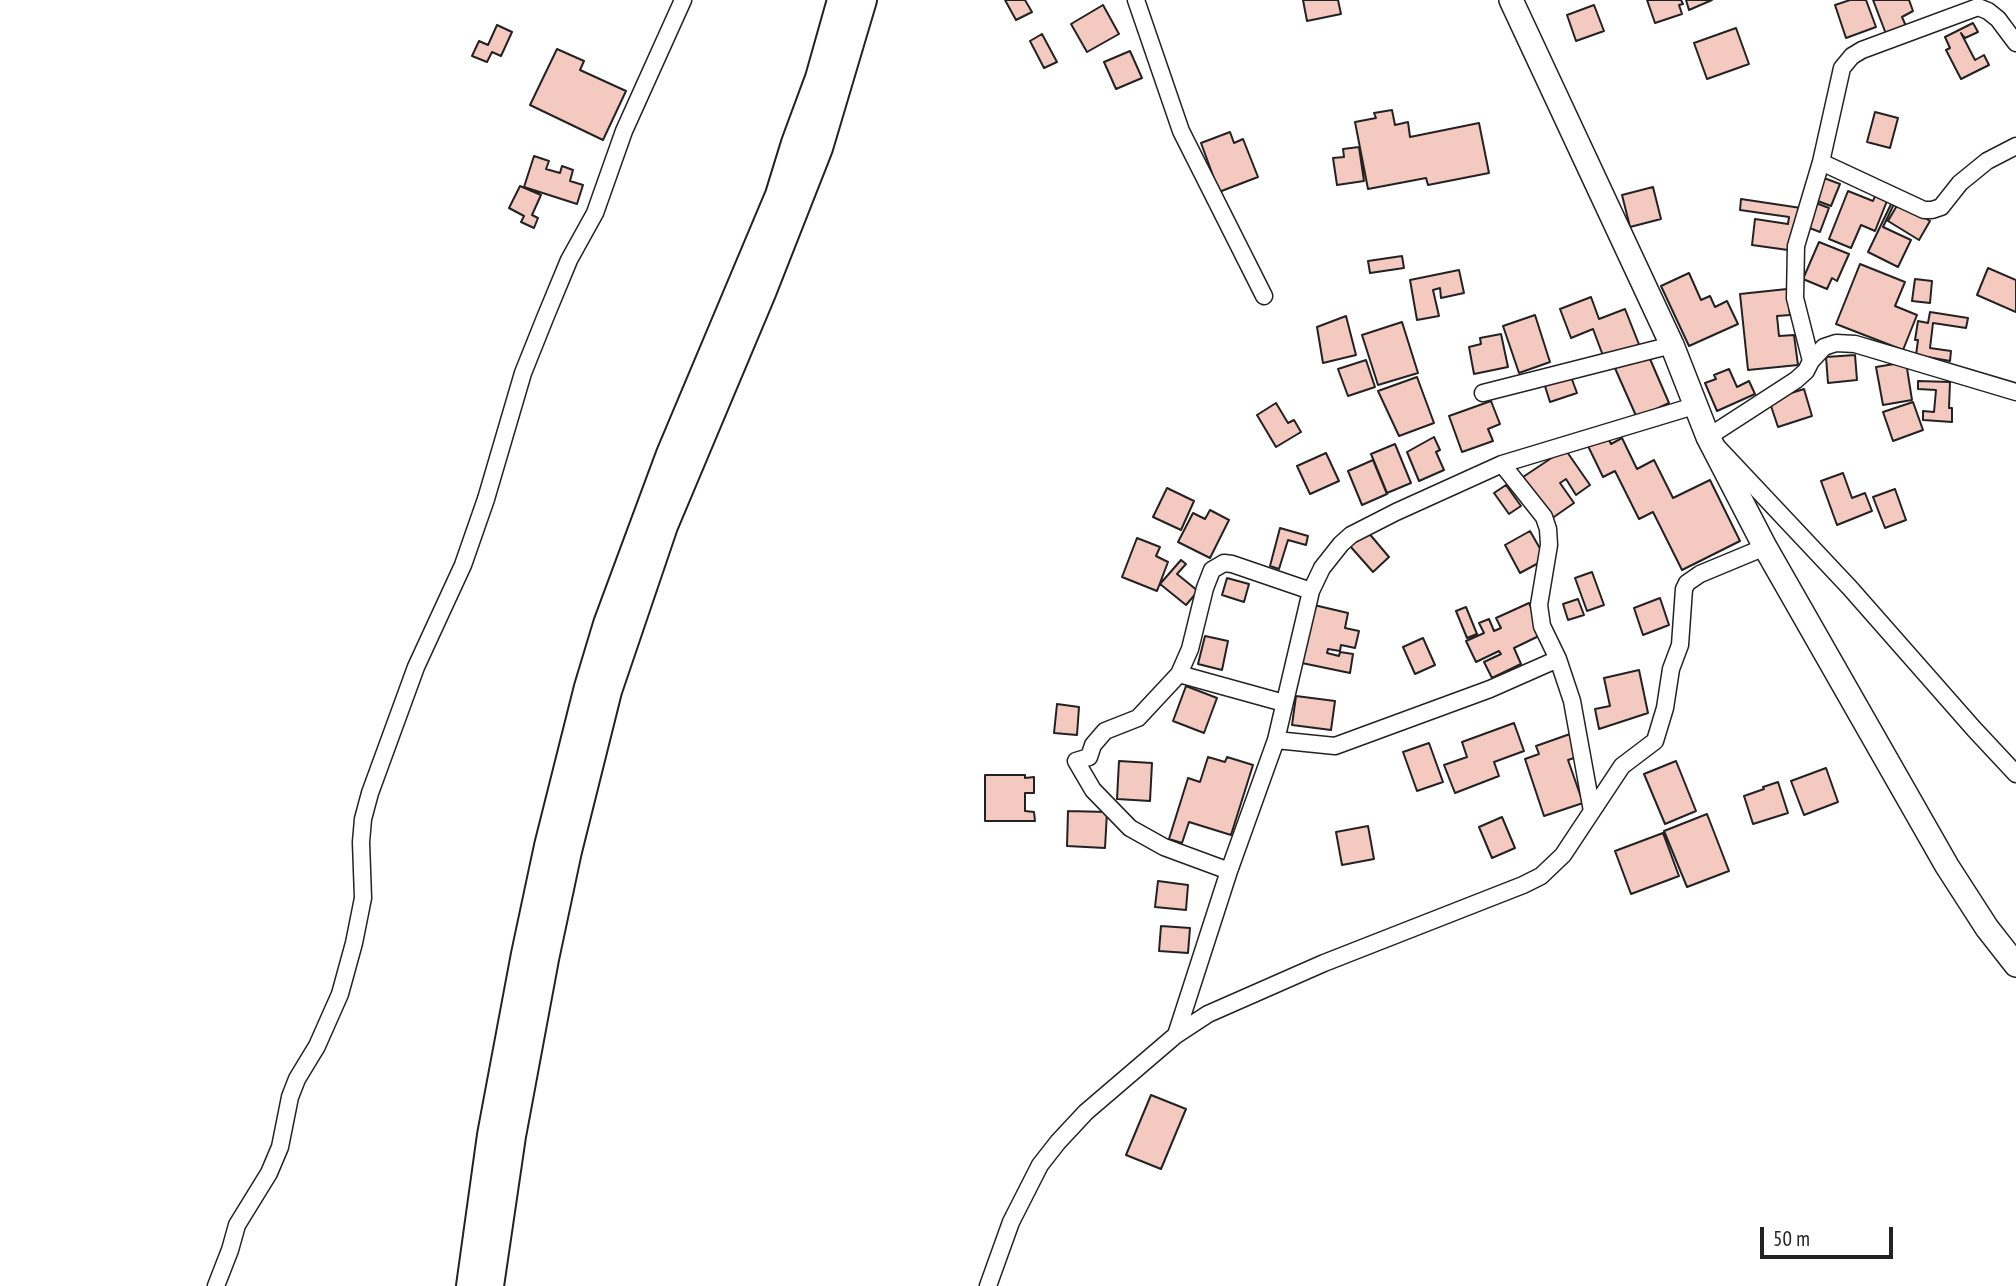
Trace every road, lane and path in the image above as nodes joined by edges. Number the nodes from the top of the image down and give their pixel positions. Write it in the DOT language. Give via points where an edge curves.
graph roads {
  1 [pos="683,0"];
  2 [pos="841,0"];
  3 [pos="863,0"];
  4 [pos="1136,0"];
  5 [pos="1511,0"];
  6 [pos="2016,43"];
  7 [pos="2016,145"];
  8 [pos="1821,162"];
  9 [pos="1264,296"];
  10 [pos="1672,345"];
  11 [pos="1811,361"];
  12 [pos="2016,391"];
  13 [pos="1483,393"];
  14 [pos="1695,406"];
  15 [pos="1708,437"];
  16 [pos="1502,464"];
  17 [pos="1765,547"];
  18 [pos="1311,591"];
  19 [pos="1558,659"];
  20 [pos="1179,674"];
  21 [pos="1284,703"];
  22 [pos="1276,740"];
  23 [pos="2016,774"];
  24 [pos="1592,811"];
  25 [pos="1229,871"];
  26 [pos="2016,965"];
  27 [pos="1176,1035"];
  28 [pos="216,1286"];
  29 [pos="470,1286"];
  30 [pos="490,1286"];
  31 [pos="988,1286"];
  1 -- 28 [label="street" via="523,373 463,565 416,667 370,793 361,842 363,898 340,994 297,1079 270,1173 237,1226"];
  2 -- 29 [label="highway" via="779,195 670,454 588,687 524,954 491,1135"];
  3 -- 30 [label="highway" via="819,148 664,526 608,691 545,959"];
  4 -- 9 [label="street" via="1181,131"];
  5 -- 10 [label="main road"];
  6 -- 8 [label="street" via="1998,19 1978,7 1852,55 1842,68"];
  7 -- 8 [label="street" via="1971,173 1941,207 1932,210"];
  8 -- 11 [label="street" via="1794,264 1795,298"];
  10 -- 13 [label="street"];
  10 -- 14 [label="main road"];
  11 -- 12 [label="street" via="1824,347 1855,344"];
  11 -- 15 [label="street" via="1796,380"];
  14 -- 15 [label="main road"];
  14 -- 16 [label="street"];
  15 -- 17 [label="main road"];
  15 -- 23 [label="street"];
  16 -- 18 [label="street" via="1351,535 1322,568"];
  16 -- 19 [label="street" via="1544,517 1548,529 1539,605 1542,626"];
  17 -- 24 [label="street" via="1687,583 1680,645 1656,741 1622,766"];
  17 -- 26 [label="main road" via="1947,866"];
  18 -- 20 [label="street" via="1232,564 1218,566 1205,588"];
  18 -- 21 [label="street"];
  19 -- 22 [label="street" via="1335,746"];
  19 -- 24 [label="street" via="1572,701"];
  20 -- 21 [label="street"];
  20 -- 25 [label="street" via="1138,718 1105,731 1089,757 1076,761 1093,790 1130,828 1164,847"];
  21 -- 22 [label="street"];
  22 -- 25 [label="street"];
  24 -- 27 [label="street" via="1563,855 1541,876 1271,986 1208,1014"];
  25 -- 27 [label="street"];
  27 -- 31 [label="street" via="1086,1112 1040,1165 1011,1222"];
}
